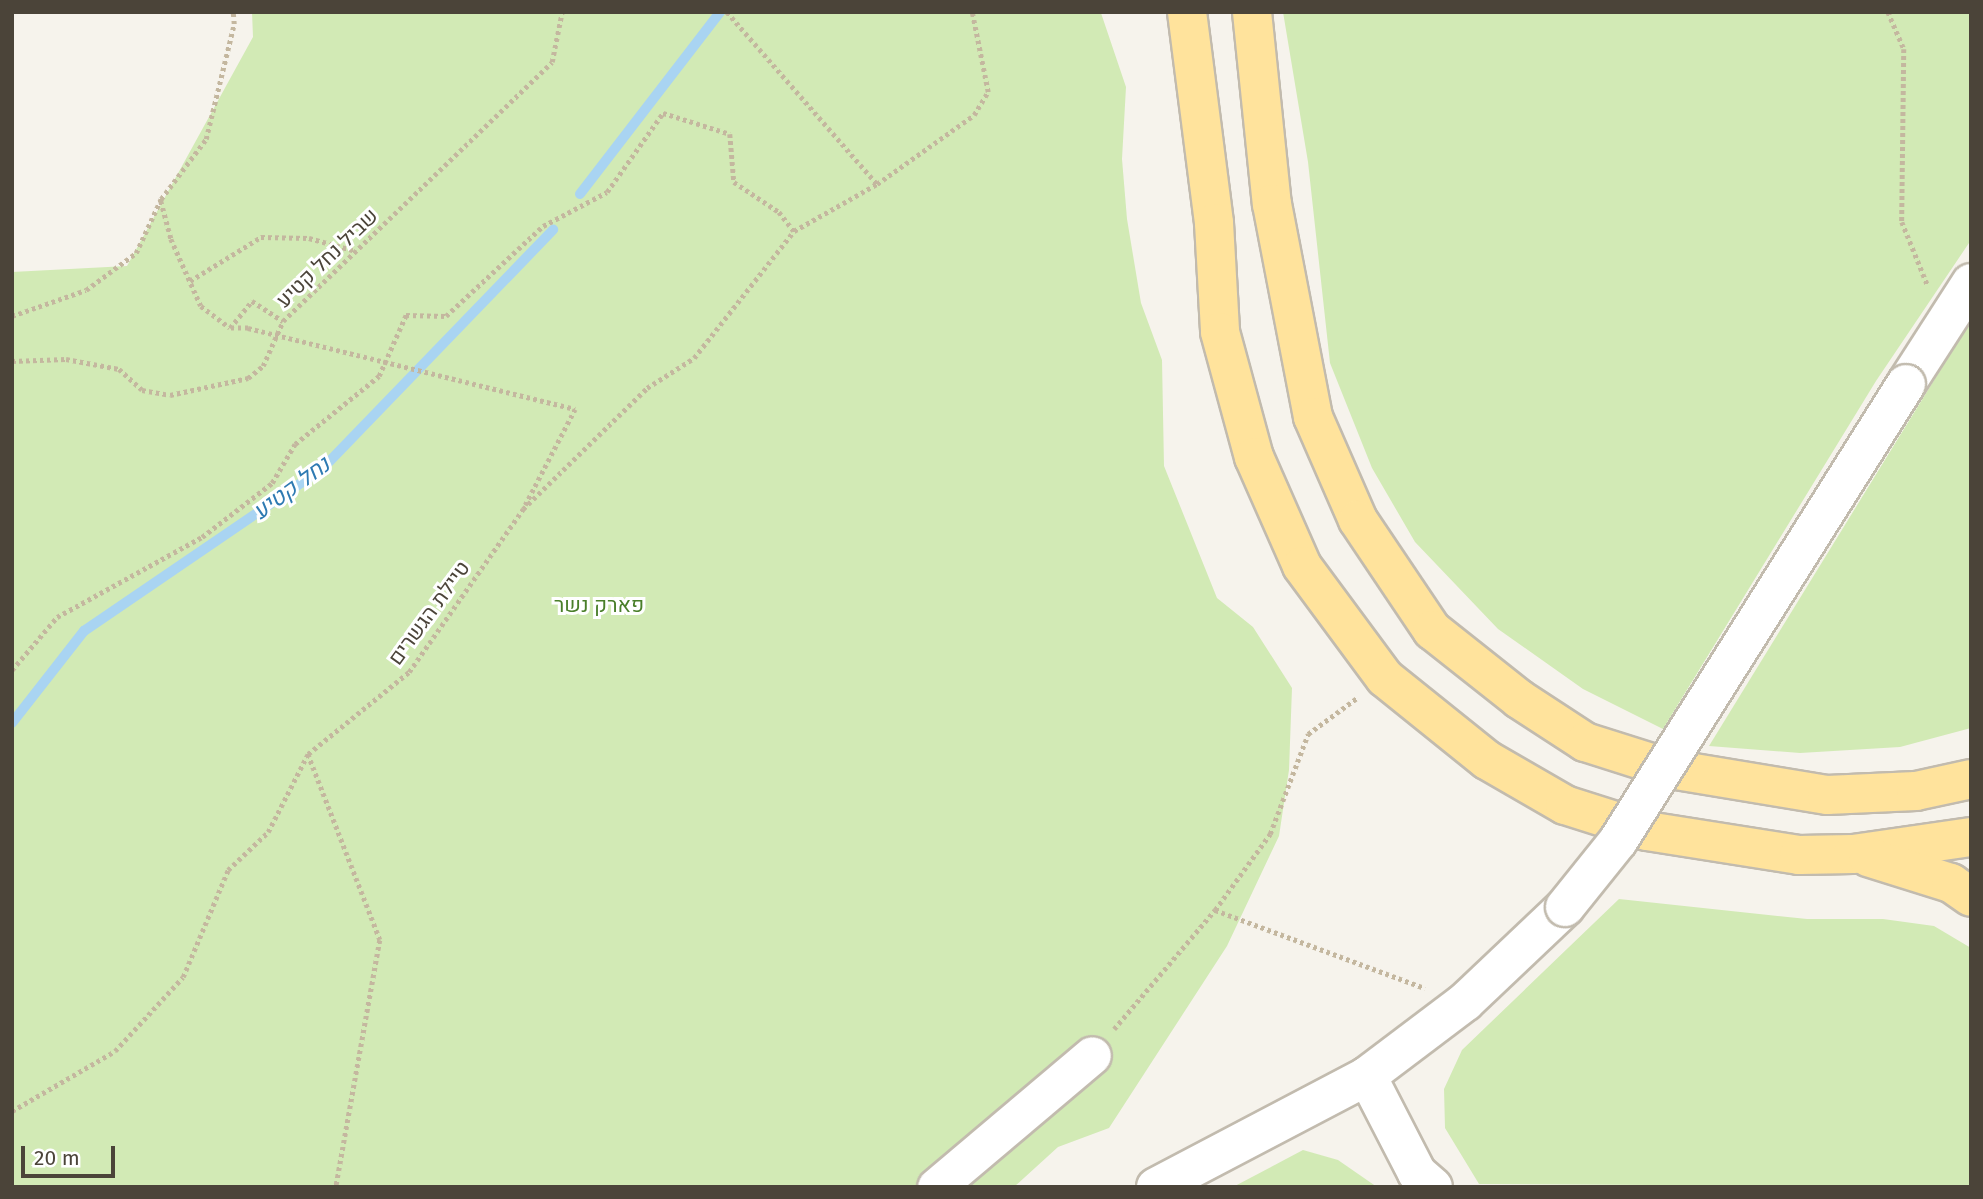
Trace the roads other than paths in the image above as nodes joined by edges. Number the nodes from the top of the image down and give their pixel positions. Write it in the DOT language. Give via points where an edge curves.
graph roads {
  1 [pos="1187,12"];
  2 [pos="1252,12"];
  3 [pos="1971,282"];
  4 [pos="1971,779"];
  5 [pos="1971,836"];
  6 [pos="1853,853"];
  7 [pos="1971,897"];
  8 [pos="1092,1055"];
  9 [pos="1367,1076"];
  10 [pos="936,1187"];
  11 [pos="1156,1187"];
  12 [pos="1433,1187"];
  1 -- 6 [label="main road" via="1214,223 1220,332 1254,457 1302,566 1385,678 1487,760 1565,805 1647,831 1724,846 1799,855"];
  2 -- 4 [label="main road" via="1272,204 1313,416 1358,520 1432,630 1519,699 1585,742 1670,769 1827,795 1916,791"];
  3 -- 9 [label="street, bridge" via="1626,830 1565,907 1465,1002"];
  5 -- 6 [label="main road"];
  6 -- 7 [label="main road" via="1951,883"];
  8 -- 10 [label="street"];
  9 -- 11 [label="street"];
  9 -- 12 [label="street" via="1417,1172"];
}
